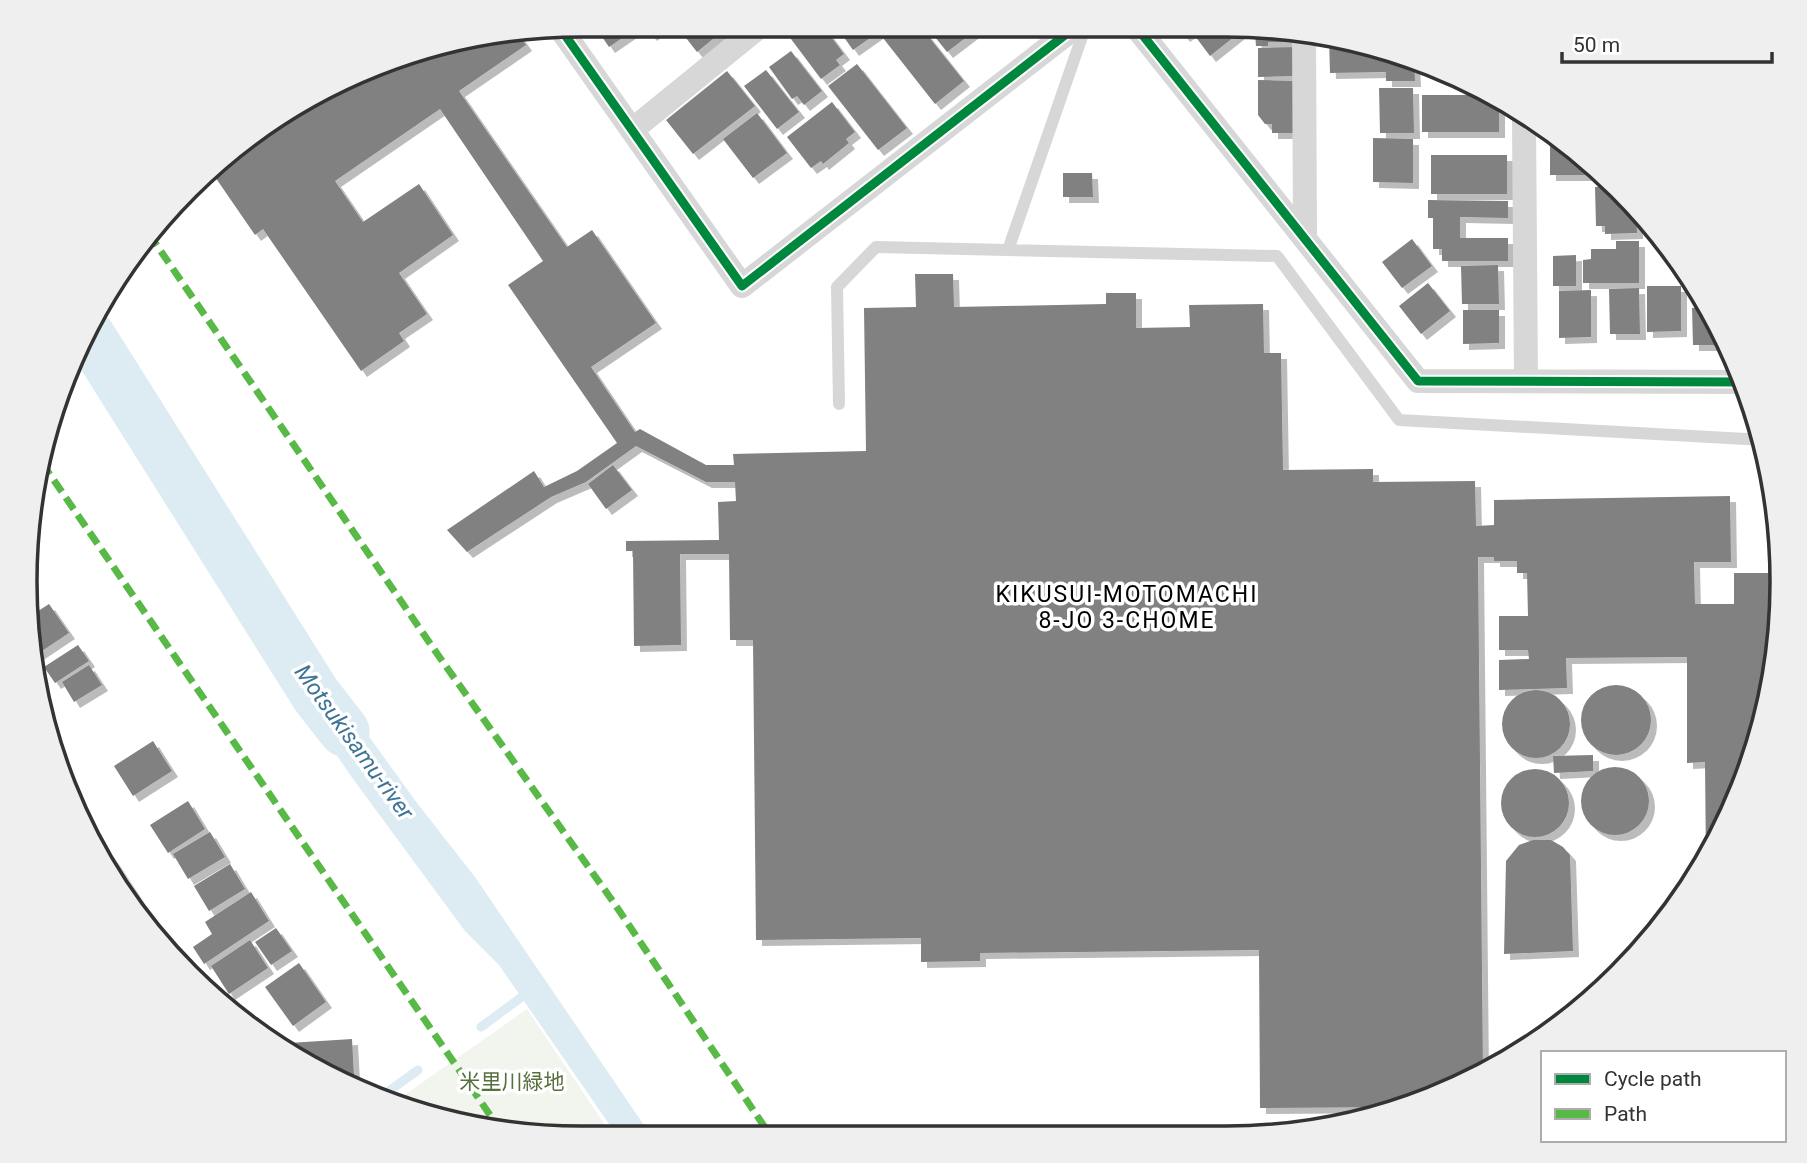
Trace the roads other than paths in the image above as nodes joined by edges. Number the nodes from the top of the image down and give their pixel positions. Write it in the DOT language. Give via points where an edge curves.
graph roads {
  1 [pos="567,37"];
  2 [pos="746,37"];
  3 [pos="1062,37"];
  4 [pos="1082,37"];
  5 [pos="1144,37"];
  6 [pos="1304,42"];
  7 [pos="1524,126"];
  8 [pos="632,130"];
  9 [pos="1304,237"];
  10 [pos="1008,250"];
  11 [pos="1526,381"];
  12 [pos="1732,382"];
  13 [pos="839,404"];
  14 [pos="1751,439"];
  1 -- 8 [label="street"];
  2 -- 8 [label="street"];
  3 -- 8 [label="street" via="742,286"];
  4 -- 10 [label="lane"];
  5 -- 9 [label="street"];
  6 -- 9 [label="street"];
  7 -- 11 [label="street"];
  9 -- 11 [label="street" via="1418,382"];
  10 -- 13 [label="lane" via="876,247 837,287"];
  10 -- 14 [label="lane" via="1277,256 1399,420"];
  11 -- 12 [label="street"];
}
